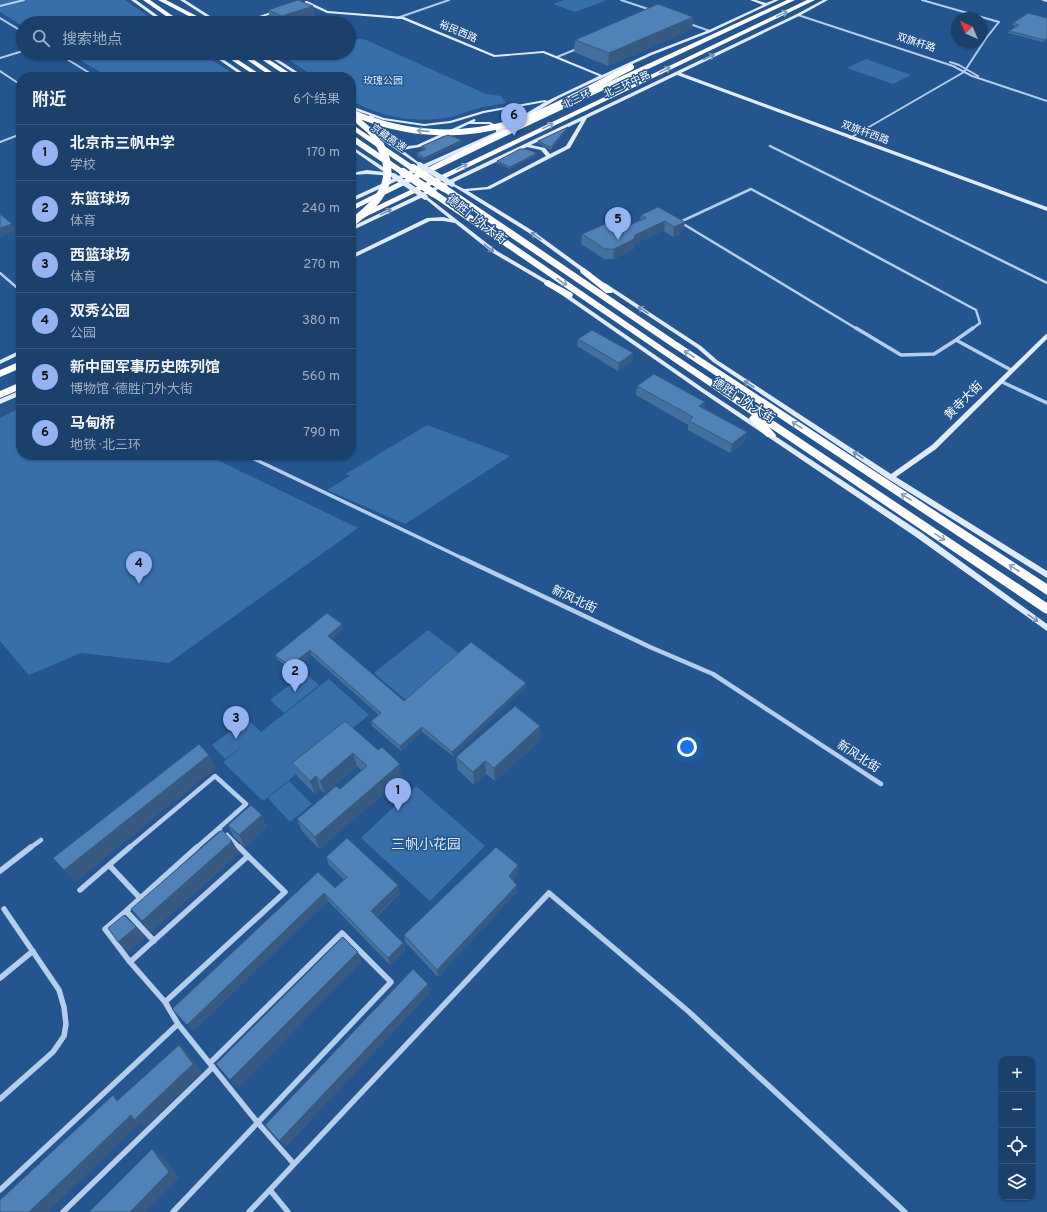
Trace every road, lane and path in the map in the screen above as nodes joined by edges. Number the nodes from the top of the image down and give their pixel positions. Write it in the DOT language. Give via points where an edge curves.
graph roads {
  1 [pos="17,0"];
  2 [pos="24,0"];
  3 [pos="133,0"];
  4 [pos="146,0"];
  5 [pos="160,0"];
  6 [pos="180,0"];
  7 [pos="312,0"];
  8 [pos="449,0"];
  9 [pos="621,0"];
  10 [pos="752,0"];
  11 [pos="760,0"];
  12 [pos="777,0"];
  13 [pos="791,0"];
  14 [pos="826,0"];
  15 [pos="922,0"];
  16 [pos="1043,0"];
  17 [pos="810,1"];
  18 [pos="1047,1"];
  19 [pos="306,2"];
  20 [pos="299,4"];
  21 [pos="768,4"];
  22 [pos="0,6"];
  23 [pos="284,9"];
  24 [pos="654,11"];
  25 [pos="800,14"];
  26 [pos="156,16"];
  27 [pos="170,16"];
  28 [pos="184,16"];
  29 [pos="192,16"];
  30 [pos="198,16"];
  31 [pos="207,16"];
  32 [pos="262,16"];
  33 [pos="0,18"];
  34 [pos="397,18"];
  35 [pos="681,21"];
  36 [pos="16,28"];
  37 [pos="713,33"];
  38 [pos="579,48"];
  39 [pos="16,53"];
  40 [pos="557,57"];
  41 [pos="0,58"];
  42 [pos="690,58"];
  43 [pos="68,60"];
  44 [pos="222,60"];
  45 [pos="235,60"];
  46 [pos="250,60"];
  47 [pos="266,60"];
  48 [pos="277,60"];
  49 [pos="966,69"];
  50 [pos="0,71"];
  51 [pos="88,72"];
  52 [pos="240,72"];
  53 [pos="253,72"];
  54 [pos="268,72"];
  55 [pos="285,72"];
  56 [pos="295,72"];
  57 [pos="964,72"];
  58 [pos="677,73"];
  59 [pos="602,76"];
  60 [pos="16,81"];
  61 [pos="557,97"];
  62 [pos="1047,100"];
  63 [pos="544,106"];
  64 [pos="356,109"];
  65 [pos="356,114"];
  66 [pos="371,115"];
  67 [pos="586,116"];
  68 [pos="356,120"];
  69 [pos="467,123"];
  70 [pos="356,129"];
  71 [pos="499,132"];
  72 [pos="16,136"];
  73 [pos="850,138"];
  74 [pos="356,141"];
  75 [pos="0,142"];
  76 [pos="486,142"];
  77 [pos="525,145"];
  78 [pos="418,146"];
  79 [pos="770,146"];
  80 [pos="397,149"];
  81 [pos="500,149"];
  82 [pos="356,150"];
  83 [pos="366,157"];
  84 [pos="549,157"];
  85 [pos="414,163"];
  86 [pos="356,172"];
  87 [pos="356,174"];
  88 [pos="392,175"];
  89 [pos="444,188"];
  90 [pos="488,188"];
  91 [pos="463,190"];
  92 [pos="433,193"];
  93 [pos="356,198"];
  94 [pos="432,203"];
  95 [pos="486,204"];
  96 [pos="356,207"];
  97 [pos="1047,209"];
  98 [pos="356,218"];
  99 [pos="356,219"];
  100 [pos="422,222"];
  101 [pos="459,224"];
  102 [pos="356,227"];
  103 [pos="364,250"];
  104 [pos="356,251"];
  105 [pos="356,254"];
  106 [pos="584,271"];
  107 [pos="0,273"];
  108 [pos="548,283"];
  109 [pos="1047,283"];
  110 [pos="16,287"];
  111 [pos="1047,336"];
  112 [pos="956,340"];
  113 [pos="674,344"];
  114 [pos="663,351"];
  115 [pos="16,354"];
  116 [pos="0,362"];
  117 [pos="16,366"];
  118 [pos="1011,370"];
  119 [pos="0,374"];
  120 [pos="16,378"];
  121 [pos="1000,380"];
  122 [pos="0,386"];
  123 [pos="16,387"];
  124 [pos="16,394"];
  125 [pos="0,395"];
  126 [pos="733,398"];
  127 [pos="0,402"];
  128 [pos="1047,403"];
  129 [pos="771,436"];
  130 [pos="257,460"];
  131 [pos="891,476"];
  132 [pos="1047,575"];
  133 [pos="1047,590"];
  134 [pos="1047,609"];
  135 [pos="1047,628"];
  136 [pos="882,784"];
  137 [pos="219,828"];
  138 [pos="42,840"];
  139 [pos="248,856"];
  140 [pos="109,865"];
  141 [pos="0,871"];
  142 [pos="80,890"];
  143 [pos="140,898"];
  144 [pos="4,909"];
  145 [pos="126,911"];
  146 [pos="154,940"];
  147 [pos="33,951"];
  148 [pos="130,962"];
  149 [pos="0,978"];
  150 [pos="165,1002"];
  151 [pos="178,1024"];
  152 [pos="212,1065"];
  153 [pos="0,1099"];
  154 [pos="258,1123"];
  155 [pos="294,1164"];
  156 [pos="0,1190"];
  157 [pos="270,1190"];
  158 [pos="63,1212"];
  159 [pos="173,1212"];
  160 [pos="249,1212"];
  161 [pos="288,1212"];
  162 [pos="906,1212"];
  1 -- 22 [label="street"];
  2 -- 22 [label="street"];
  3 -- 26 [label="main road"];
  4 -- 27 [label="highway"];
  5 -- 28 [label="highway"];
  5 -- 29 [label="highway"];
  6 -- 30 [label="highway"];
  6 -- 31 [label="main road"];
  7 -- 19 [label="main road"];
  8 -- 34 [label="street"];
  9 -- 24 [label="street"];
  10 -- 21 [label="main road"];
  11 -- 21 [label="main road"];
  12 -- 21 [label="main road, 北三环中路"];
  13 -- 37 [label="highway, 北三环"];
  14 -- 25 [label="main road, 北三环中路"];
  15 -- 49 [label="street" via="999,22"];
  16 -- 18 [label="street"];
  42 -- 17 [label="highway, 北三环, one-way"];
  19 -- 20 [label="main road"];
  19 -- 34 [label="main road, 裕民西路" via="327,12"];
  21 -- 37 [label="main road, 北三环中路"];
  23 -- 32 [label="main road"];
  25 -- 49 [label="street, 双旗杆路"];
  25 -- 57 [label="street"];
  58 -- 25 [label="main road, 北三环中路, one-way"];
  33 -- 36 [label="street"];
  34 -- 40 [label="main road, 裕民西路" via="404,18 494,56 543,52"];
  35 -- 37 [label="street"];
  37 -- 59 [label="main road, 北三环中路"];
  37 -- 65 [label="highway, one-way, bridge" via="630,67 531,116 486,128 450,132 416,131 378,124"];
  37 -- 76 [label="highway, 北三环"];
  38 -- 40 [label="street"];
  39 -- 41 [label="street"];
  40 -- 59 [label="main road, 裕民西路"];
  42 -- 58 [label="highway"];
  81 -- 42 [label="highway, 北三环, one-way"];
  43 -- 51 [label="street"];
  44 -- 52 [label="main road"];
  45 -- 53 [label="highway"];
  46 -- 54 [label="highway"];
  47 -- 55 [label="highway"];
  48 -- 56 [label="main road"];
  49 -- 57 [label="street"];
  49 -- 62 [label="street, 双旗杆路" via="975,75"];
  50 -- 60 [label="street"];
  57 -- 62 [label="street"];
  57 -- 73 [label="street"];
  58 -- 67 [label="main road, 北三环中路"];
  58 -- 73 [label="main road, 双旗杆西路"];
  59 -- 61 [label="main road, 北三环中路"];
  61 -- 63 [label="main road, 北三环中路"];
  61 -- 66 [label="main road" via="438,124 409,123"];
  63 -- 69 [label="main road" via="489,115"];
  63 -- 71 [label="main road, 北三环中路"];
  64 -- 66 [label="main road"];
  66 -- 80 [label="main road, 德胜门外大街" via="381,137"];
  67 -- 77 [label="main road, 北三环中路"];
  67 -- 84 [label="main road" via="568,147"];
  68 -- 99 [label="highway, bridge" via="381,144 387,155 388,166 383,192 375,203"];
  69 -- 71 [label="main road" via="490,123 498,128"];
  69 -- 78 [label="main road"];
  70 -- 85 [label="highway, 京藏高速"];
  71 -- 76 [label="highway"];
  71 -- 93 [label="main road, 北三环中路"];
  72 -- 75 [label="street"];
  73 -- 97 [label="main road, 双旗杆西路"];
  74 -- 92 [label="highway, 京藏高速, bridge"];
  76 -- 96 [label="highway, 北三环"];
  77 -- 81 [label="highway"];
  77 -- 84 [label="main road" via="543,149"];
  102 -- 77 [label="main road, 北三环中路, one-way"];
  78 -- 80 [label="main road"];
  78 -- 85 [label="main road" via="412,152"];
  79 -- 109 [label="street"];
  80 -- 85 [label="main road, 德胜门外大街"];
  98 -- 81 [label="highway, 北三环, one-way"];
  82 -- 83 [label="main road, 德胜门外大街"];
  83 -- 86 [label="main road" via="366,165"];
  83 -- 88 [label="main road, 德胜门外大街"];
  84 -- 90 [label="main road"];
  85 -- 89 [label="highway, 京藏高速, bridge"];
  85 -- 91 [label="main road, 德胜门外大街, bridge"];
  87 -- 88 [label="main road" via="367,172"];
  88 -- 94 [label="main road, 德胜门外大街, bridge"];
  89 -- 113 [label="highway, 德胜门外大街"];
  90 -- 91 [label="main road"];
  90 -- 95 [label="main road" via="483,197"];
  91 -- 95 [label="main road, 德胜门外大街"];
  92 -- 114 [label="highway, 德胜门外大街, one-way"];
  94 -- 100 [label="main road" via="431,216"];
  94 -- 101 [label="main road, 德胜门外大街"];
  106 -- 95 [label="main road, 德胜门外大街, one-way" via="531,232"];
  100 -- 101 [label="main road" via="439,219"];
  100 -- 103 [label="main road"];
  101 -- 108 [label="main road, 德胜门外大街, one-way" via="495,252"];
  103 -- 104 [label="main road"];
  103 -- 105 [label="main road"];
  106 -- 113 [label="highway"];
  131 -- 106 [label="main road, 德胜门外大街, one-way" via="715,361 699,347"];
  107 -- 110 [label="street"];
  108 -- 114 [label="highway"];
  108 -- 129 [label="main road, 德胜门外大街"];
  111 -- 118 [label="main road, 黄寺大街"];
  112 -- 112 [label="street" via="980,323 976,310 752,189 680,222 901,355 934,354"];
  112 -- 118 [label="street"];
  133 -- 113 [label="highway, 德胜门外大街, one-way"];
  114 -- 126 [label="highway, 德胜门外大街"];
  115 -- 116 [label="main road"];
  117 -- 119 [label="highway"];
  118 -- 121 [label="main road, 黄寺大街"];
  120 -- 122 [label="highway"];
  121 -- 128 [label="street"];
  121 -- 131 [label="main road, 黄寺大街" via="934,447"];
  123 -- 125 [label="highway"];
  124 -- 127 [label="main road"];
  126 -- 129 [label="highway"];
  126 -- 134 [label="highway, 德胜门外大街, one-way"];
  129 -- 135 [label="main road, 德胜门外大街, one-way" via="919,535"];
  130 -- 136 [label="street, 新风北街" via="650,647 713,674"];
  131 -- 132 [label="main road, 德胜门外大街"];
  137 -- 139 [label="street"];
  137 -- 140 [label="street" via="246,804 215,776"];
  137 -- 143 [label="street"];
  138 -- 141 [label="street"];
  139 -- 146 [label="street"];
  139 -- 150 [label="street" via="285,892"];
  140 -- 142 [label="street"];
  140 -- 143 [label="street"];
  143 -- 145 [label="street"];
  144 -- 147 [label="street"];
  145 -- 146 [label="street"];
  145 -- 148 [label="street" via="105,929"];
  146 -- 148 [label="street"];
  147 -- 149 [label="street"];
  147 -- 153 [label="street" via="59,990 66,1019 64,1035 54,1052"];
  148 -- 150 [label="street"];
  150 -- 151 [label="street"];
  151 -- 152 [label="street"];
  151 -- 156 [label="street"];
  152 -- 154 [label="street"];
  152 -- 154 [label="street" via="342,933 391,982"];
  152 -- 158 [label="street"];
  154 -- 155 [label="street"];
  154 -- 159 [label="street"];
  155 -- 157 [label="street"];
  155 -- 162 [label="street" via="549,893 688,1011"];
  157 -- 160 [label="street"];
  157 -- 161 [label="street"];
}
